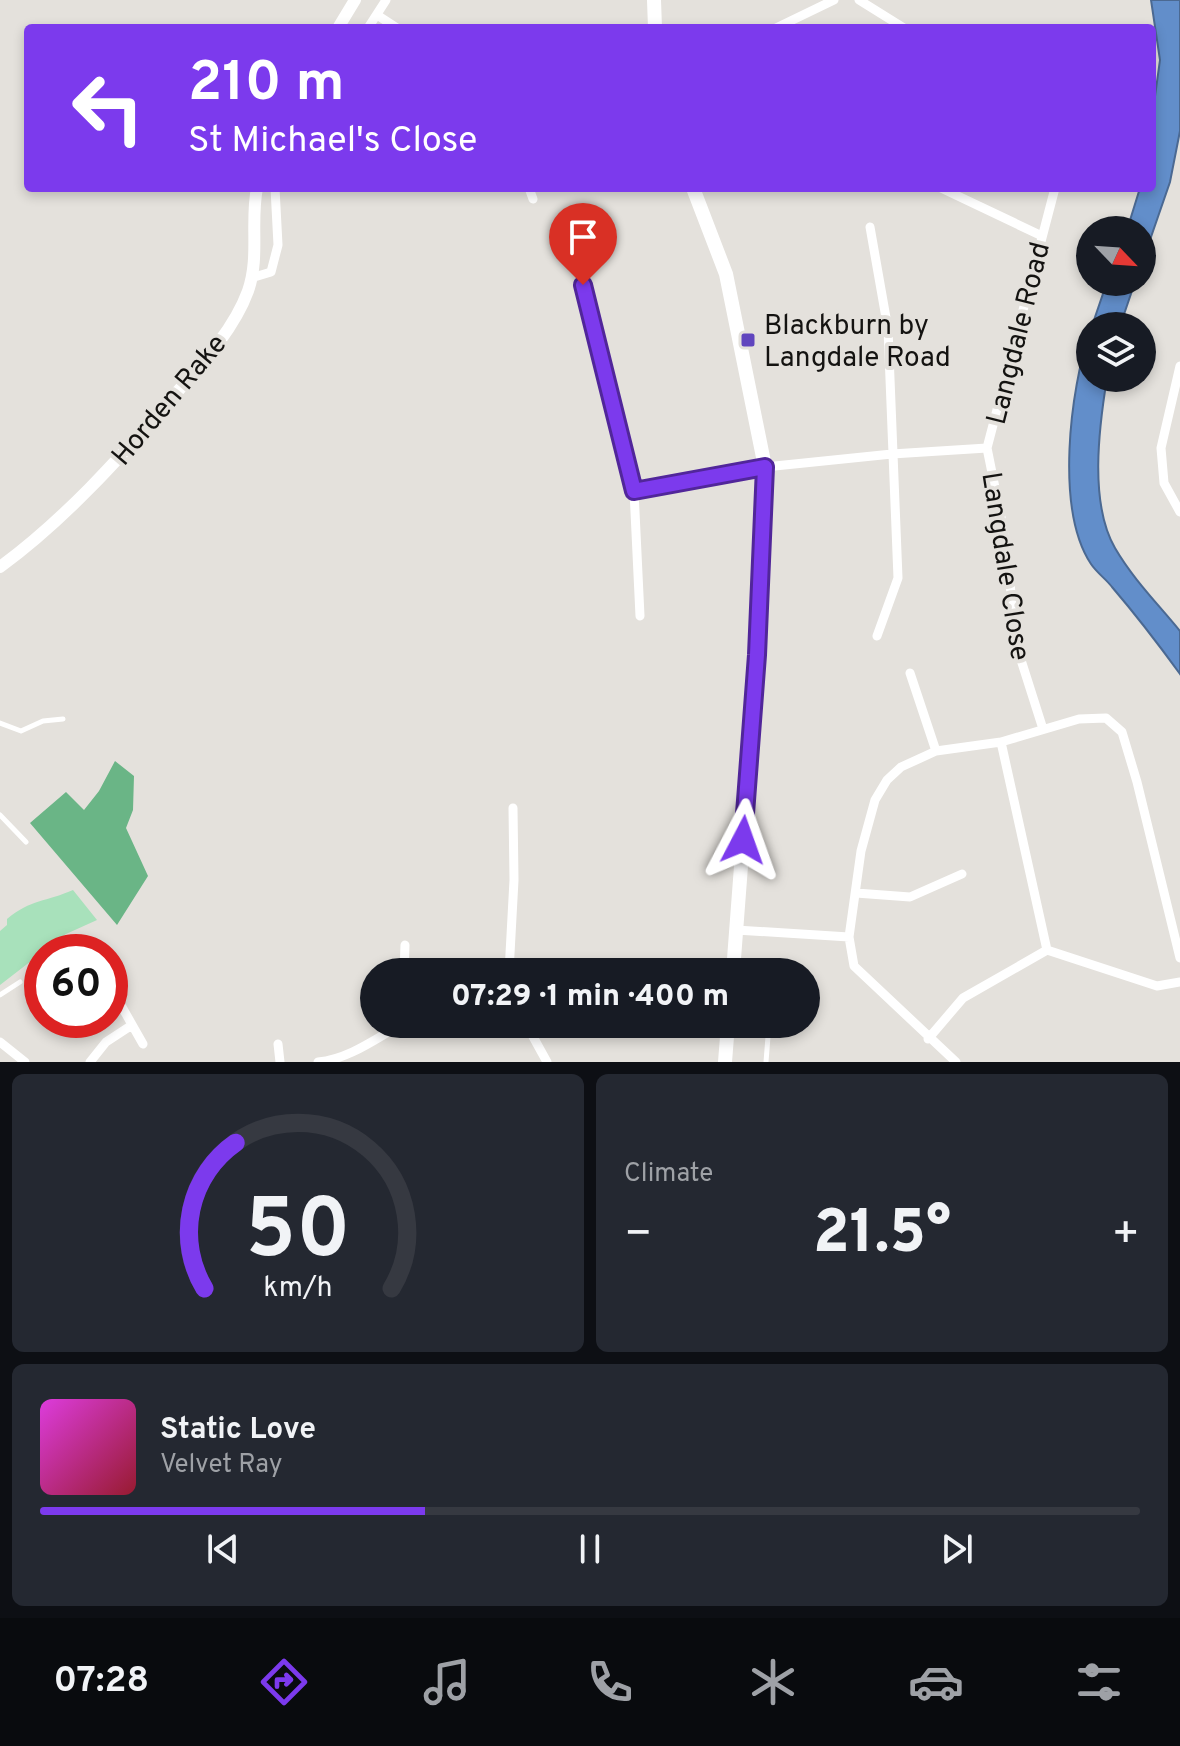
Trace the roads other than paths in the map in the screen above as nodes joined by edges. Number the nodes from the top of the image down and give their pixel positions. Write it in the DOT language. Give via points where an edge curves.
graph roads {
  1 [pos="355,0"];
  2 [pos="386,0"];
  3 [pos="654,0"];
  4 [pos="834,0"];
  5 [pos="859,0"];
  6 [pos="377,15"];
  7 [pos="340,24"];
  8 [pos="371,24"];
  9 [pos="391,24"];
  10 [pos="655,24"];
  11 [pos="784,24"];
  12 [pos="898,24"];
  13 [pos="257,192"];
  14 [pos="275,192"];
  15 [pos="530,192"];
  16 [pos="695,192"];
  17 [pos="949,192"];
  18 [pos="1054,192"];
  19 [pos="533,199"];
  20 [pos="870,227"];
  21 [pos="1042,236"];
  22 [pos="576,255"];
  23 [pos="251,278"];
  24 [pos="1180,366"];
  25 [pos="987,448"];
  26 [pos="892,454"];
  27 [pos="765,467"];
  28 [pos="634,491"];
  29 [pos="1180,512"];
  30 [pos="0,567"];
  31 [pos="640,616"];
  32 [pos="877,636"];
  33 [pos="910,673"];
  34 [pos="63,719"];
  35 [pos="0,723"];
  36 [pos="1043,729"];
  37 [pos="1001,742"];
  38 [pos="936,751"];
  39 [pos="513,808"];
  40 [pos="0,815"];
  41 [pos="26,842"];
  42 [pos="962,874"];
  43 [pos="856,893"];
  44 [pos="736,930"];
  45 [pos="849,937"];
  46 [pos="405,945"];
  47 [pos="1047,950"];
  48 [pos="405,958"];
  49 [pos="510,958"];
  50 [pos="734,958"];
  51 [pos="1180,958"];
  52 [pos="20,982"];
  53 [pos="1180,982"];
  54 [pos="0,995"];
  55 [pos="128,1018"];
  56 [pos="132,1025"];
  57 [pos="378,1038"];
  58 [pos="534,1038"];
  59 [pos="727,1038"];
  60 [pos="768,1038"];
  61 [pos="928,1039"];
  62 [pos="0,1042"];
  63 [pos="143,1044"];
  64 [pos="278,1044"];
  65 [pos="25,1062"];
  66 [pos="90,1062"];
  67 [pos="280,1062"];
  68 [pos="318,1062"];
  69 [pos="547,1062"];
  70 [pos="725,1062"];
  71 [pos="766,1062"];
  72 [pos="956,1062"];
  1 -- 7 [label="street"];
  2 -- 6 [label="street"];
  3 -- 10 [label="main road"];
  4 -- 11 [label="street"];
  5 -- 12 [label="street"];
  6 -- 8 [label="street"];
  6 -- 9 [label="street"];
  13 -- 23 [label="street, Horden Rake"];
  14 -- 23 [label="street" via="278,245 271,272"];
  15 -- 19 [label="street"];
  16 -- 27 [label="main road" via="726,274"];
  17 -- 21 [label="street"];
  18 -- 21 [label="street, Langdale Road"];
  20 -- 26 [label="street" via="888,329"];
  21 -- 25 [label="street, Langdale Road"];
  22 -- 28 [label="street"];
  23 -- 30 [label="street, Horden Rake" via="230,324 194,374 114,464"];
  24 -- 29 [label="street" via="1161,448 1164,483"];
  25 -- 26 [label="street, Langdale Road"];
  25 -- 36 [label="street, Langdale Close" via="1007,547 1015,641"];
  26 -- 27 [label="street, Langdale Road"];
  26 -- 32 [label="street" via="898,578"];
  27 -- 28 [label="street, Langdale Road"];
  27 -- 44 [label="main road"];
  28 -- 31 [label="street"];
  33 -- 38 [label="street"];
  34 -- 35 [label="lane" via="21,731"];
  36 -- 37 [label="street"];
  36 -- 51 [label="street" via="1106,718 1122,732"];
  37 -- 38 [label="street"];
  37 -- 47 [label="street"];
  38 -- 43 [label="street" via="901,767 875,800"];
  39 -- 49 [label="street"];
  40 -- 41 [label="lane"];
  42 -- 43 [label="street" via="910,897"];
  43 -- 45 [label="street"];
  44 -- 45 [label="street"];
  44 -- 50 [label="main road"];
  45 -- 61 [label="street" via="854,966"];
  46 -- 48 [label="street"];
  47 -- 53 [label="street" via="1157,986"];
  47 -- 61 [label="street" via="963,998"];
  52 -- 54 [label="lane"];
  55 -- 56 [label="street"];
  56 -- 63 [label="street"];
  56 -- 66 [label="street" via="106,1042"];
  57 -- 68 [label="street"];
  58 -- 69 [label="street"];
  59 -- 70 [label="main road"];
  60 -- 71 [label="lane"];
  61 -- 72 [label="street"];
  62 -- 65 [label="street"];
  64 -- 67 [label="street"];
}
